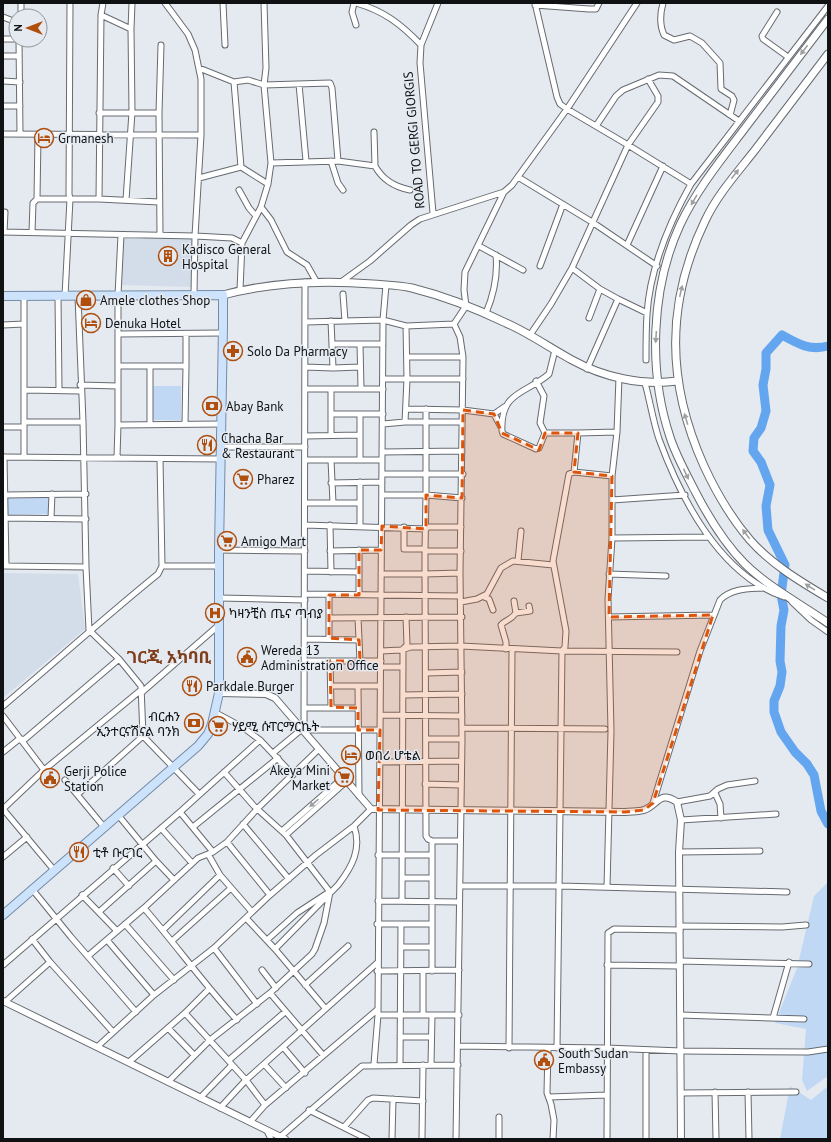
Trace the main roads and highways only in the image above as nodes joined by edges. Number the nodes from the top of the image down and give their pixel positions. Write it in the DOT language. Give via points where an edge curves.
graph roads {
  1 [pos="828,19"];
  2 [pos="828,54"];
  3 [pos="222,295"];
  4 [pos="3,296"];
  5 [pos="677,381"];
  6 [pos="658,384"];
  7 [pos="828,598"];
  8 [pos="828,623"];
  9 [pos="3,915"];
  1 -- 6 [label="main road, one-way" via="706,180 680,224 666,264 657,315 655,348"];
  5 -- 2 [label="main road, one-way" via="675,350 678,306 688,264 704,222 728,184"];
  3 -- 4 [label="main road"];
  3 -- 6 [label="main road" via="259,286 316,281 412,288 486,313 530,335 587,369"];
  3 -- 9 [label="main road" via="219,693 216,714 203,741"];
  5 -- 6 [label="main road"];
  7 -- 5 [label="main road, one-way" via="791,576 751,541 726,508 713,485 686,421"];
  6 -- 8 [label="main road, one-way" via="670,438 706,513 731,548 766,586"];
}
